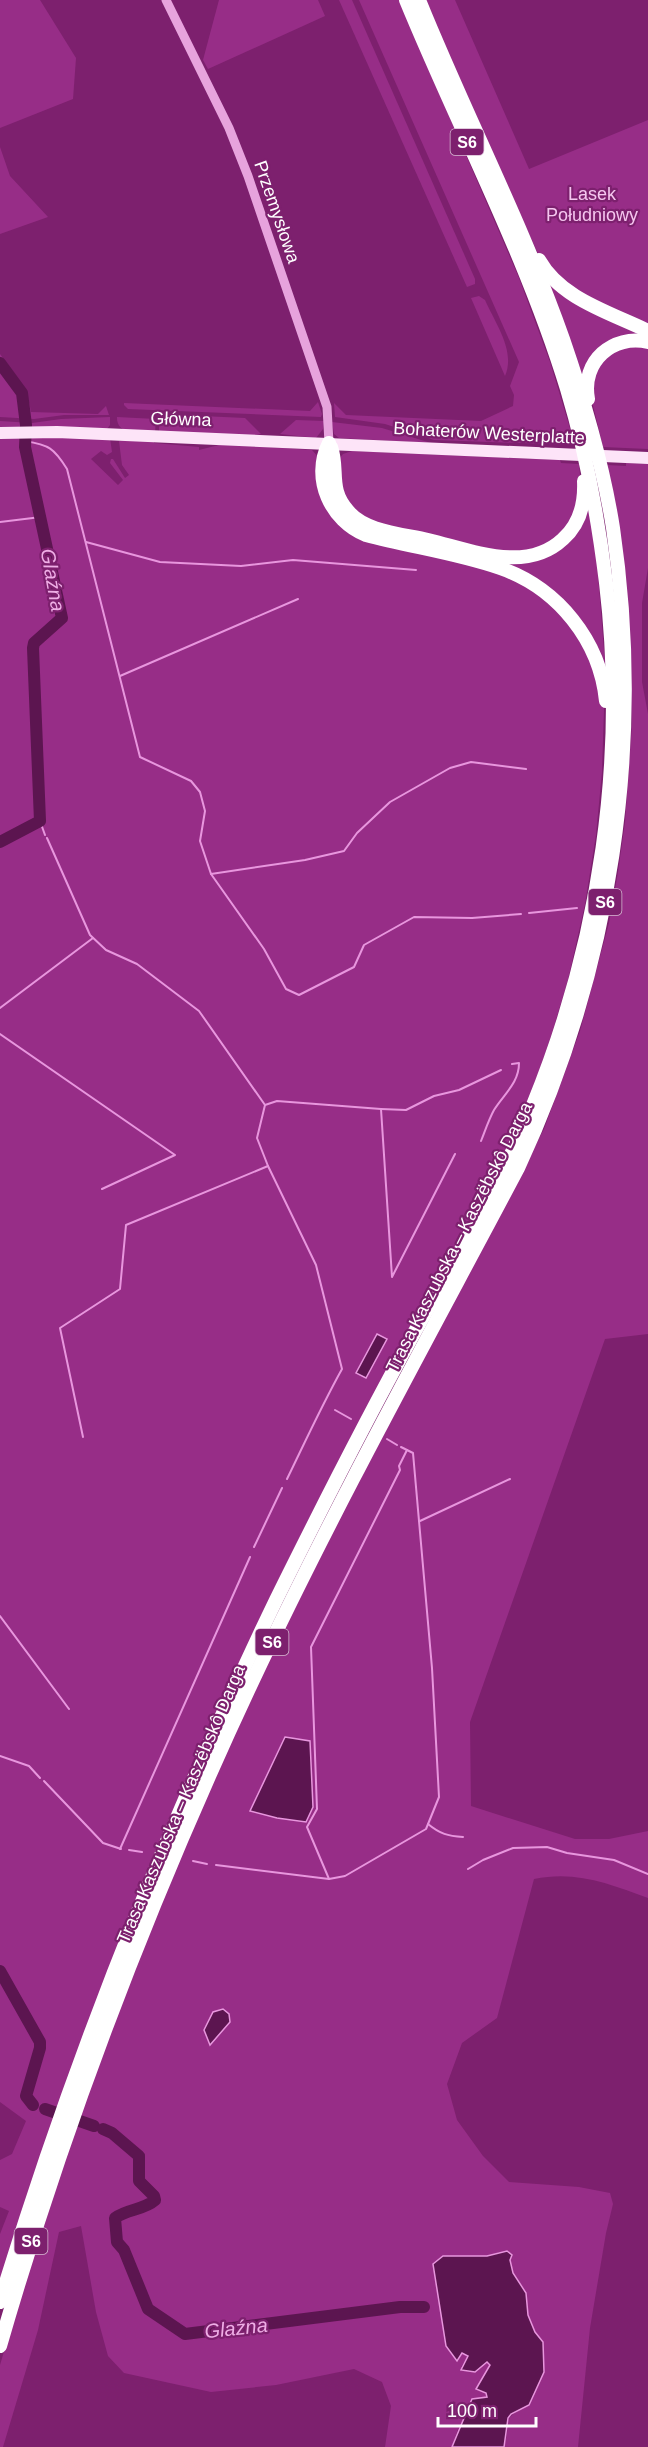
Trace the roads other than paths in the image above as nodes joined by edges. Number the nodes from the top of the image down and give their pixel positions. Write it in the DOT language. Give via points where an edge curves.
graph roads {
  1 [pos="166,0"];
  2 [pos="406,0"];
  3 [pos="419,0"];
  4 [pos="509,208"];
  5 [pos="648,331"];
  6 [pos="648,342"];
  7 [pos="0,433"];
  8 [pos="579,434"];
  9 [pos="329,443"];
  10 [pos="595,443"];
  11 [pos="648,458"];
  12 [pos="611,760"];
  13 [pos="74,2099"];
  14 [pos="60,2136"];
  15 [pos="0,2302"];
  16 [pos="0,2346"];
  1 -- 9 [label="street, Przemysłowa" via="229,128 248,176 327,406"];
  2 -- 8 [label="highway, Trasa Kaszubska – Kaszëbskô Darga / S6" via="529,284"];
  3 -- 4 [label="highway, Trasa Kaszubska – Kaszëbskô Darga / S6"];
  4 -- 5 [label="highway" via="556,284"];
  4 -- 10 [label="highway, Trasa Kaszubska – Kaszëbskô Darga / S6" via="562,338"];
  6 -- 10 [label="highway" via="623,341 609,347 590,370 587,394"];
  7 -- 9 [label="main road, Główna"];
  8 -- 9 [label="highway" via="584,498 578,519 569,534 547,551 518,558 482,553 357,520 336,492"];
  8 -- 12 [label="highway, Trasa Kaszubska – Kaszëbskô Darga / S6" via="607,587"];
  9 -- 11 [label="main road, Bohaterów Westerplatte"];
  9 -- 12 [label="highway" via="323,467 326,490 336,513 349,527 366,535 501,568 537,586 567,612 588,640 601,674"];
  10 -- 13 [label="highway, Trasa Kaszubska – Kaszëbskô Darga / S6" via="613,529 624,679 623,749 604,908 571,1038 518,1168 351,1484 253,1680"];
  12 -- 13 [label="highway, Trasa Kaszubska – Kaszëbskô Darga / S6" via="591,915 570,998 537,1095 503,1171 398,1362 239,1678 170,1832 88,2038"];
  13 -- 14 [label="highway, Trasa Kaszubska – Kaszëbskô Darga / S6"];
  14 -- 15 [label="highway, Trasa Kaszubska – Kaszëbskô Darga / S6"];
  14 -- 16 [label="highway, Trasa Kaszubska – Kaszëbskô Darga / S6"];
}
